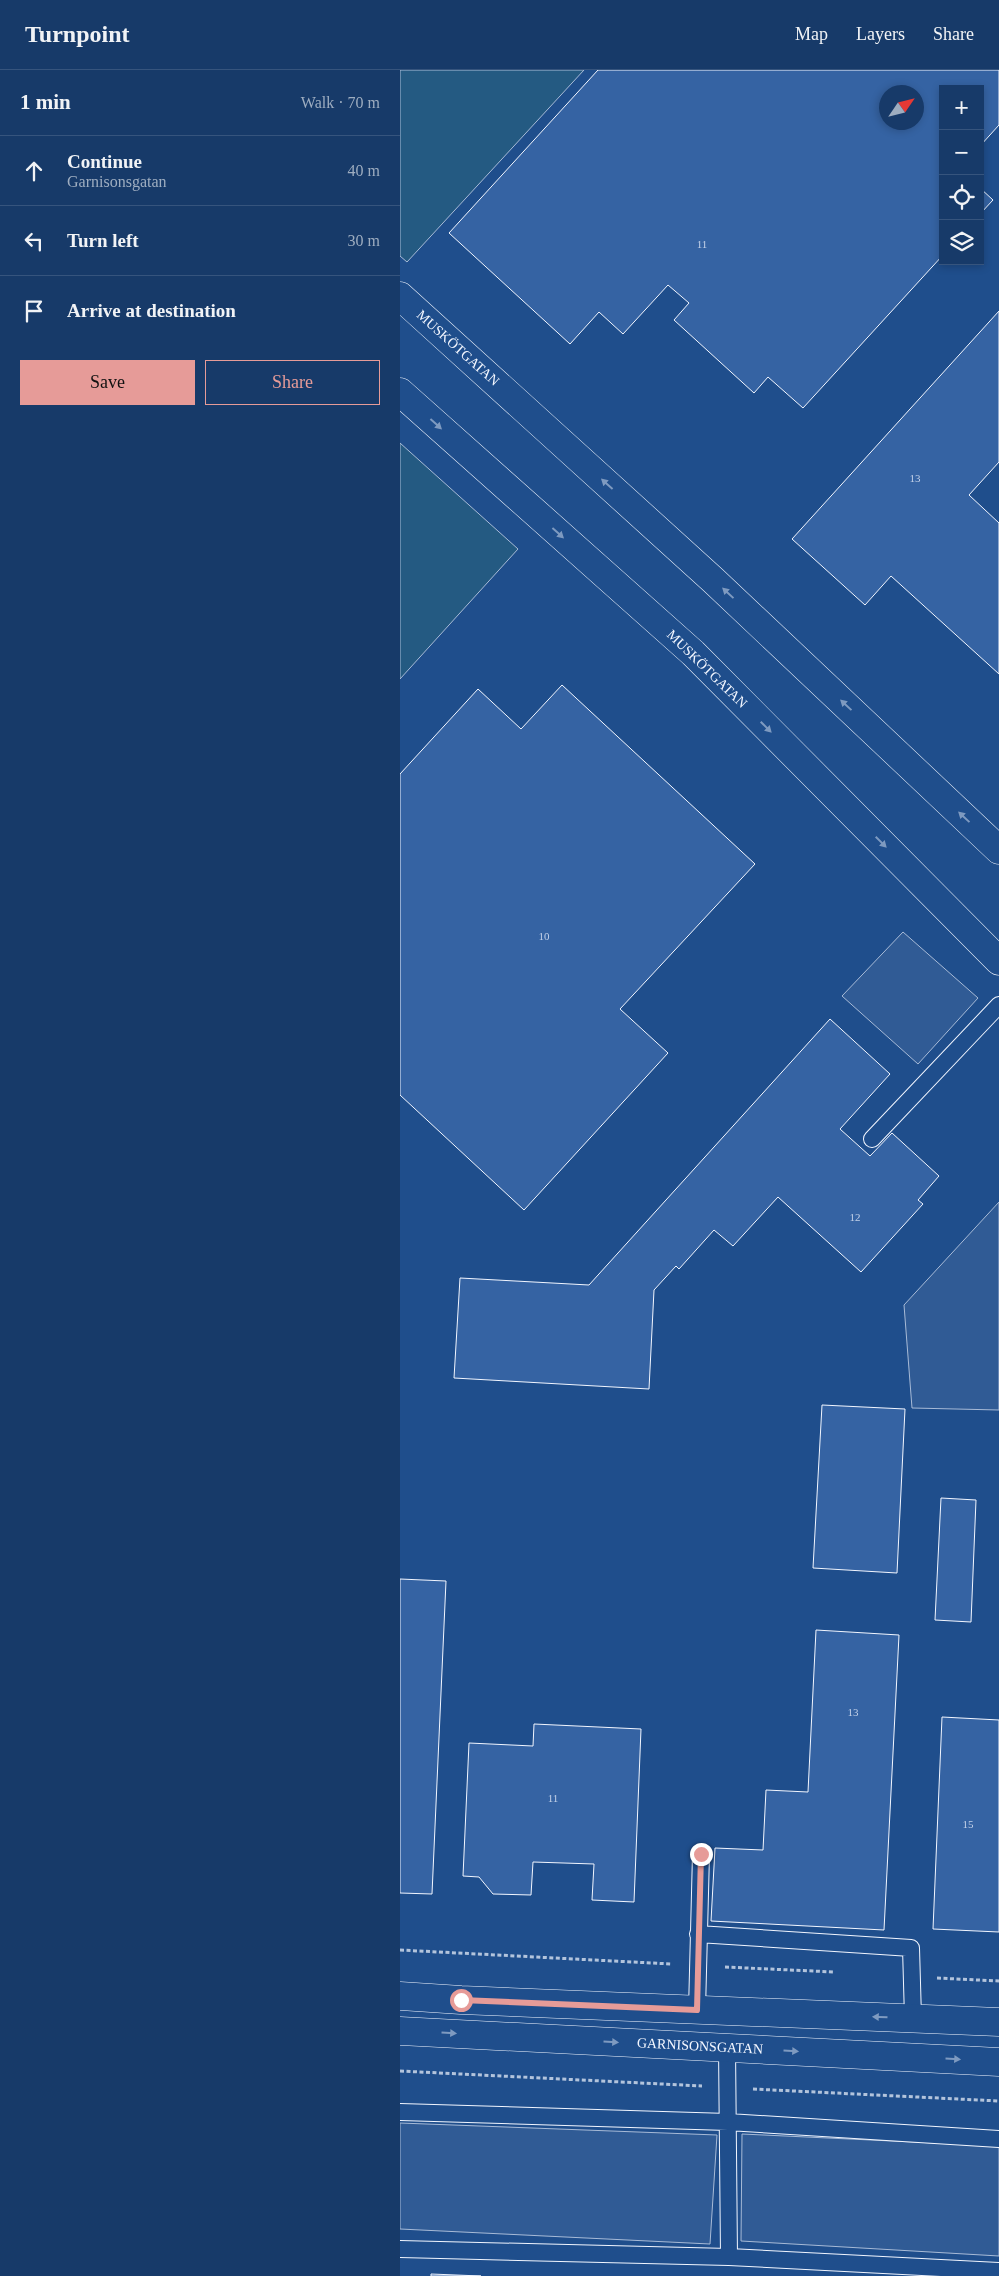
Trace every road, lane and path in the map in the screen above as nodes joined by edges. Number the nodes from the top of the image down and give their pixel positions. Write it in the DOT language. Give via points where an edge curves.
graph roads {
  1 [pos="400,296"];
  2 [pos="400,392"];
  3 [pos="999,850"];
  4 [pos="999,961"];
  5 [pos="999,1005"];
  6 [pos="872,1139"];
  7 [pos="701,1854"];
  8 [pos="698,1934"];
  9 [pos="400,1996"];
  10 [pos="697,2010"];
  11 [pos="913,2018"];
  12 [pos="999,2022"];
  13 [pos="400,2031"];
  14 [pos="728,2048"];
  15 [pos="999,2062"];
  16 [pos="400,2112"];
  17 [pos="728,2122"];
  18 [pos="999,2139"];
  19 [pos="400,2249"];
  20 [pos="729,2257"];
  21 [pos="999,2271"];
  3 -- 1 [label="street, MUSKÖTGATAN, one-way" via="713,580"];
  2 -- 4 [label="street, MUSKÖTGATAN, one-way" via="693,653"];
  5 -- 6 [label="lane"];
  7 -- 8 [label="lane"];
  8 -- 10 [label="lane"];
  8 -- 11 [label="lane" via="911,1948"];
  9 -- 10 [label="street"];
  11 -- 10 [label="street, one-way"];
  11 -- 12 [label="street"];
  13 -- 14 [label="street, GARNISONSGATAN, one-way"];
  14 -- 15 [label="street, GARNISONSGATAN, one-way"];
  14 -- 17 [label="lane"];
  16 -- 17 [label="lane"];
  17 -- 18 [label="lane"];
  17 -- 20 [label="lane"];
  19 -- 20 [label="lane"];
  20 -- 21 [label="lane"];
}
